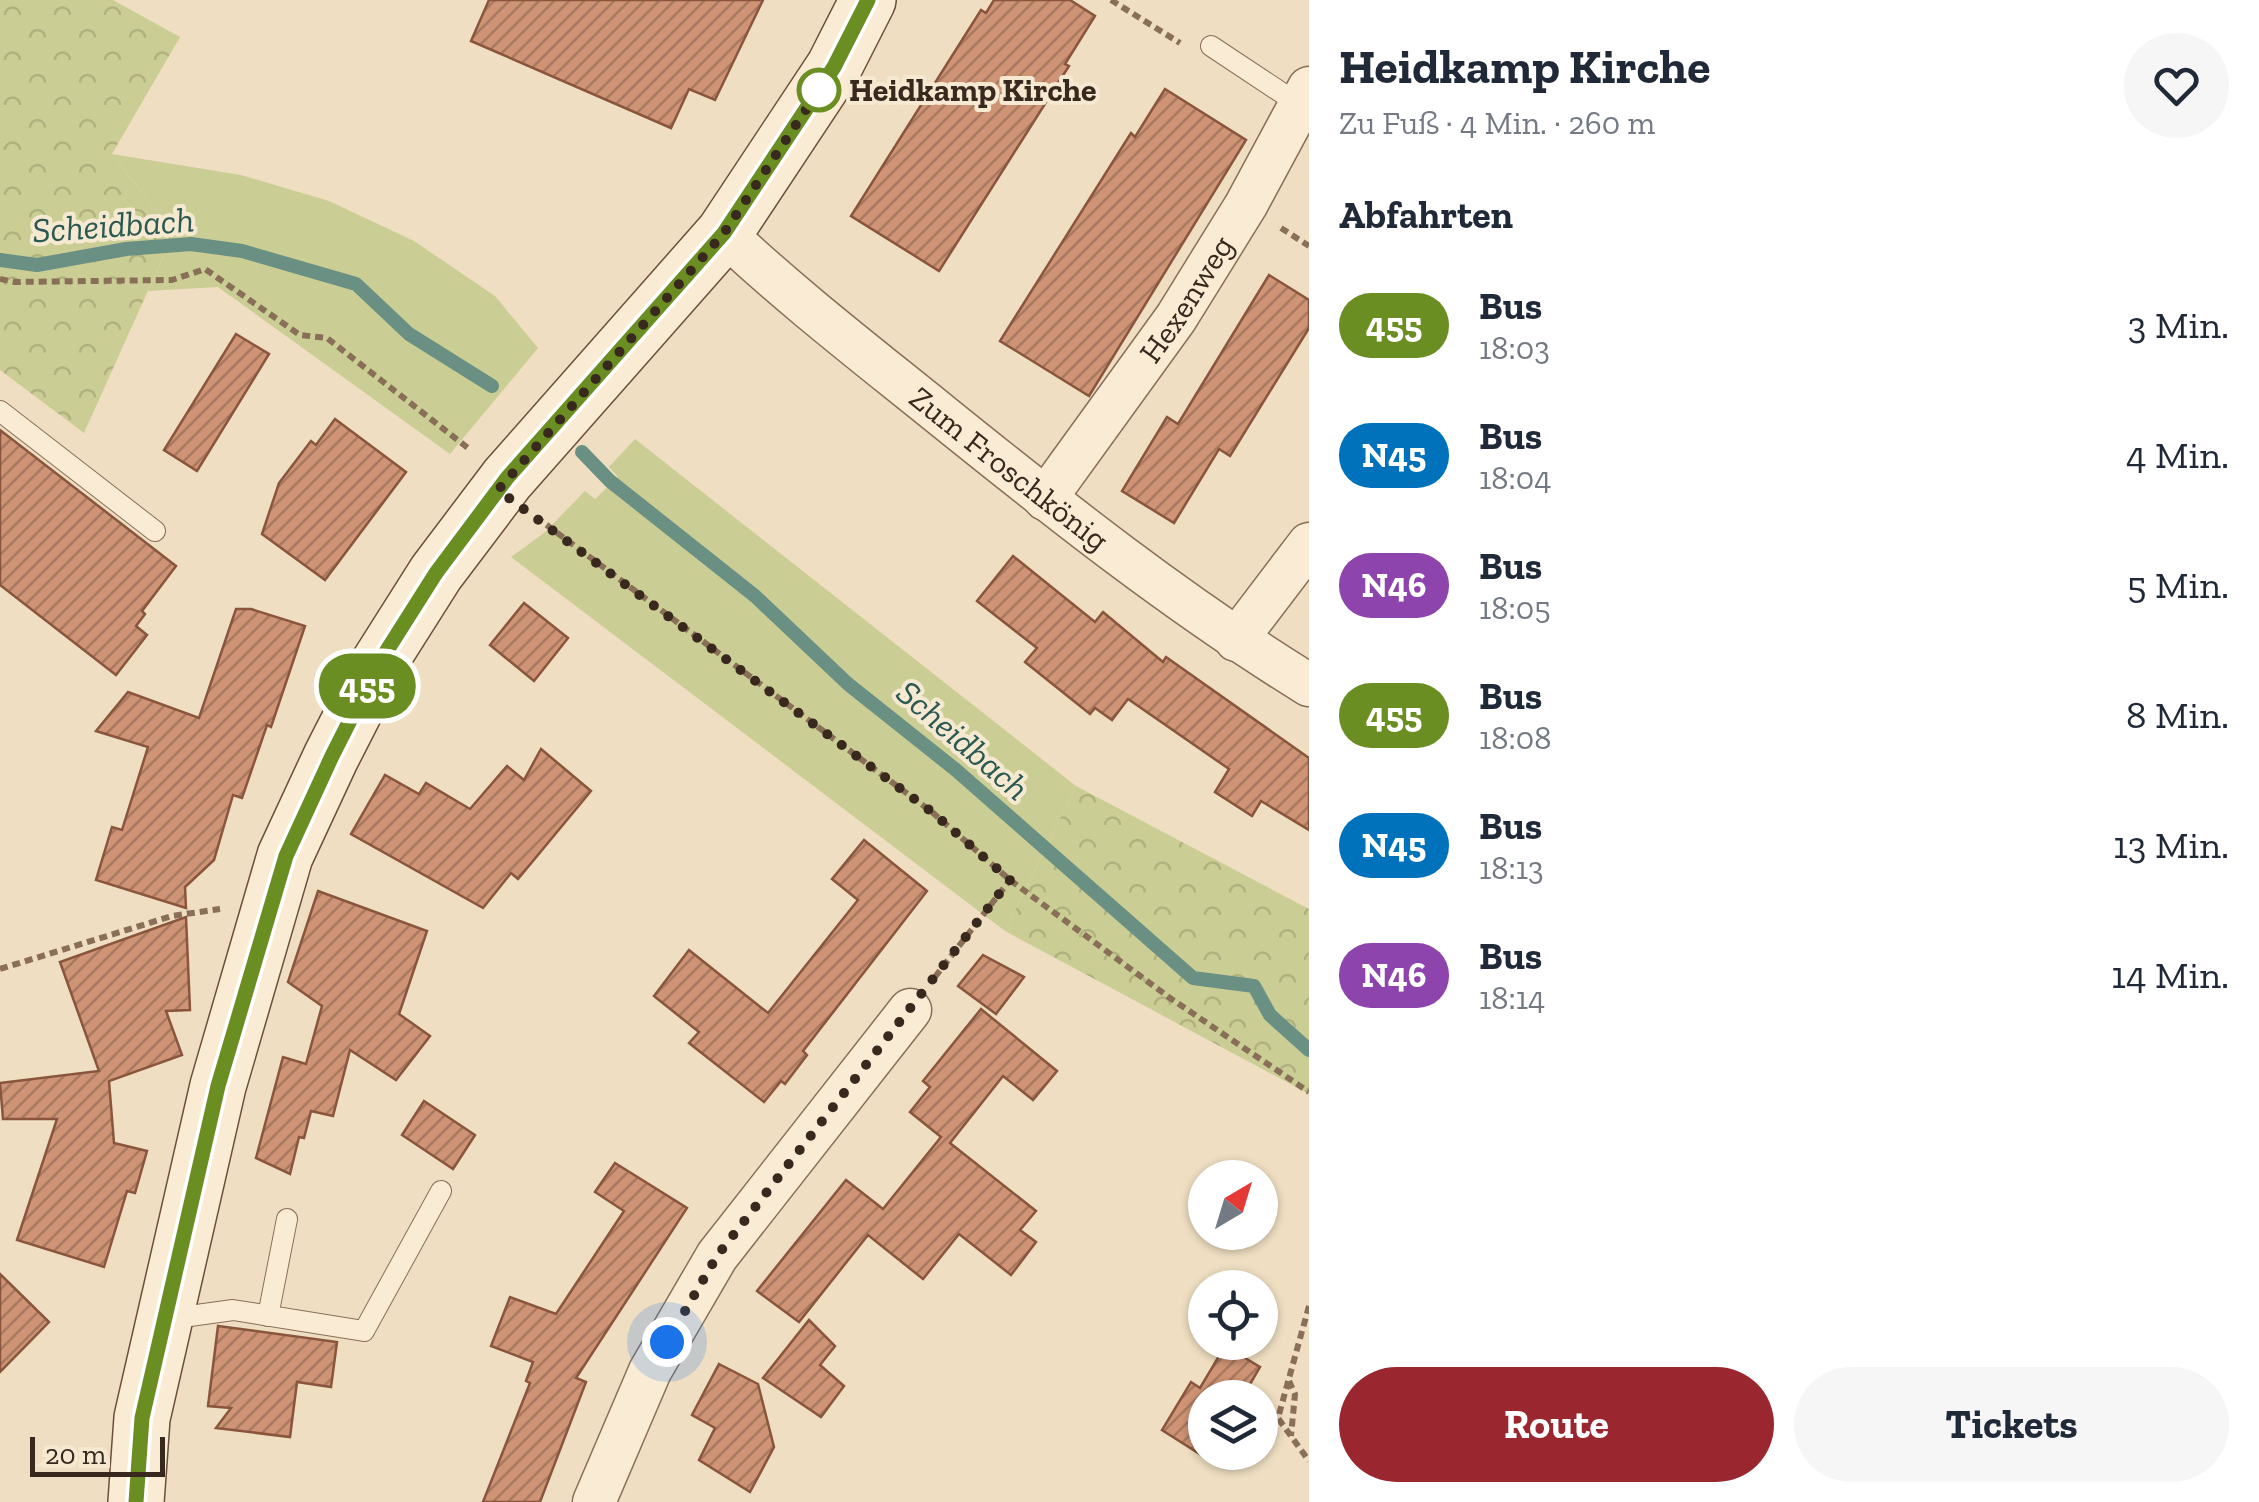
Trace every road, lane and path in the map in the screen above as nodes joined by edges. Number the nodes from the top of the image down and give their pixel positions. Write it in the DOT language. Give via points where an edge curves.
graph roads {
  1 [pos="868,0"];
  2 [pos="1112,0"];
  3 [pos="1211,46"];
  4 [pos="1304,96"];
  5 [pos="724,233"];
  6 [pos="0,279"];
  7 [pos="0,410"];
  8 [pos="503,484"];
  9 [pos="1044,499"];
  10 [pos="155,531"];
  11 [pos="1309,544"];
  12 [pos="1236,640"];
  13 [pos="1309,685"];
  14 [pos="1010,880"];
  15 [pos="271,906"];
  16 [pos="0,969"];
  17 [pos="910,1010"];
  18 [pos="1308,1091"];
  19 [pos="441,1191"];
  20 [pos="287,1219"];
  21 [pos="1309,1306"];
  22 [pos="268,1316"];
  23 [pos="164,1320"];
  24 [pos="1288,1380"];
  25 [pos="1291,1436"];
  26 [pos="1309,1461"];
  27 [pos="136,1502"];
  28 [pos="594,1502"];
  1 -- 5 [label="main road" via="834,67"];
  2 -- 3 [label="path" via="1183,44"];
  3 -- 4 [label="lane"];
  4 -- 9 [label="street, Hexenweg" via="1176,318"];
  5 -- 8 [label="main road"];
  5 -- 9 [label="street, Zum Froschkönig"];
  6 -- 8 [label="path" via="172,280 205,269 300,335 327,338"];
  7 -- 10 [label="lane"];
  8 -- 14 [label="path" via="932,812"];
  8 -- 15 [label="main road" via="379,663 286,856"];
  9 -- 12 [label="street, Zum Froschkönig"];
  11 -- 12 [label="street"];
  12 -- 13 [label="street, Zum Froschkönig"];
  14 -- 17 [label="path"];
  14 -- 18 [label="path"];
  15 -- 16 [label="path" via="172,916"];
  15 -- 23 [label="main road" via="218,1086"];
  17 -- 28 [label="street" via="717,1256 650,1371"];
  19 -- 22 [label="lane" via="364,1331"];
  20 -- 22 [label="lane"];
  21 -- 24 [label="path"];
  22 -- 23 [label="lane" via="234,1310"];
  23 -- 27 [label="main road" via="142,1418"];
  24 -- 25 [label="path" via="1295,1394"];
  24 -- 25 [label="path" via="1278,1418"];
  25 -- 26 [label="path"];
}
